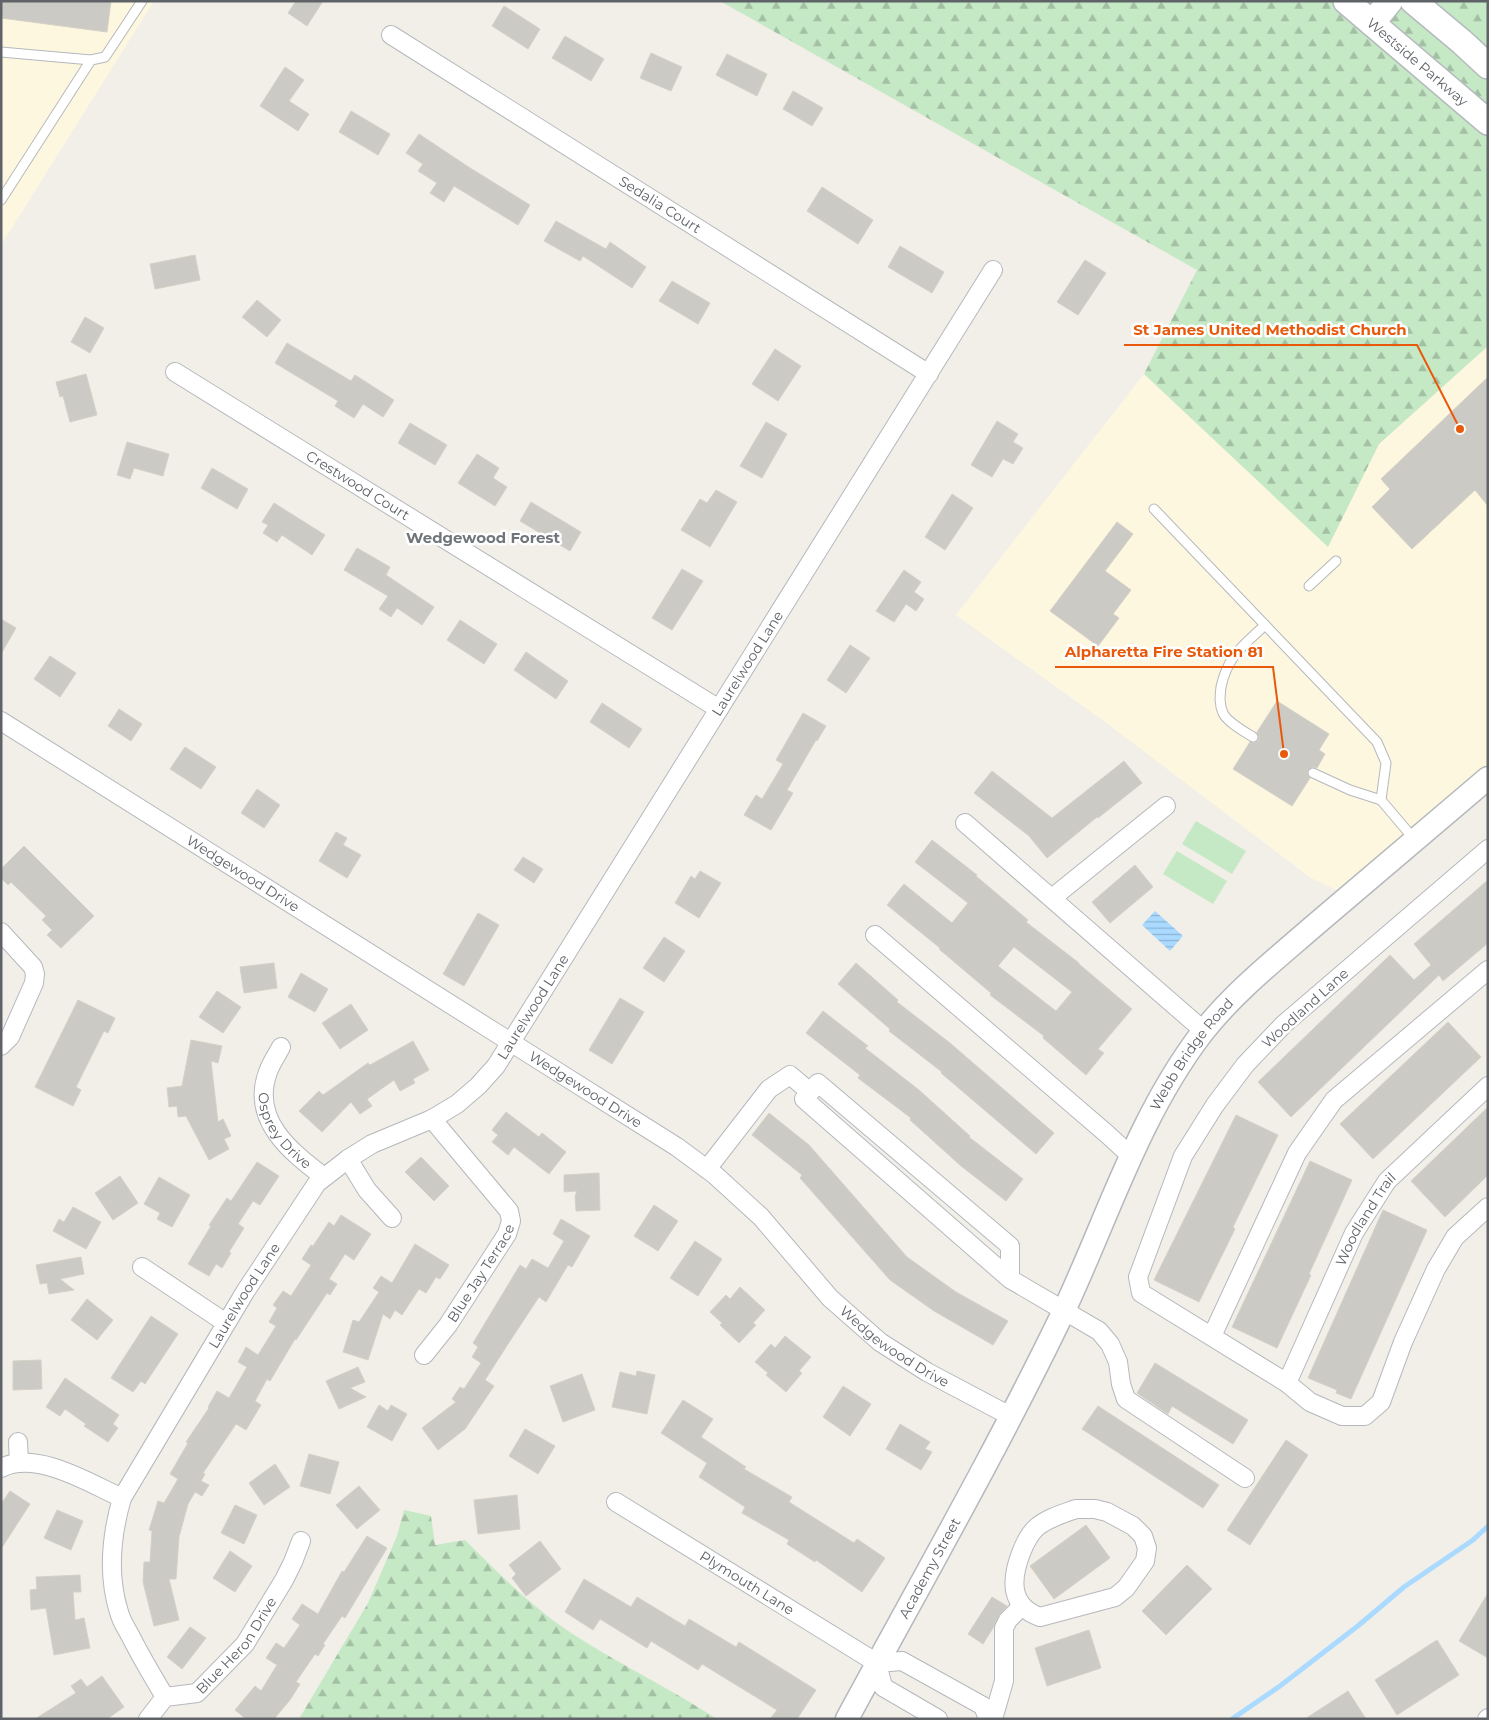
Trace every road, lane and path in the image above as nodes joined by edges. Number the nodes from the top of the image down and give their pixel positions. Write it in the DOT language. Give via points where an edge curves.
graph roads {
  1 [pos="142,1"];
  2 [pos="1346,1"];
  3 [pos="1390,1"];
  4 [pos="1413,1"];
  5 [pos="1372,23"];
  6 [pos="391,35"];
  7 [pos="1,52"];
  8 [pos="92,60"];
  9 [pos="1488,66"];
  10 [pos="1488,122"];
  11 [pos="1,200"];
  12 [pos="994,270"];
  13 [pos="175,372"];
  14 [pos="929,374"];
  15 [pos="1154,509"];
  16 [pos="1336,561"];
  17 [pos="1309,586"];
  18 [pos="1265,625"];
  19 [pos="719,709"];
  20 [pos="1,721"];
  21 [pos="1253,737"];
  22 [pos="1313,773"];
  23 [pos="1488,778"];
  24 [pos="1381,800"];
  25 [pos="1166,806"];
  26 [pos="965,823"];
  27 [pos="1414,839"];
  28 [pos="1488,849"];
  29 [pos="1052,898"];
  30 [pos="1,932"];
  31 [pos="874,935"];
  32 [pos="1488,970"];
  33 [pos="1204,1031"];
  34 [pos="510,1042"];
  35 [pos="1,1046"];
  36 [pos="281,1047"];
  37 [pos="1488,1086"];
  38 [pos="810,1092"];
  39 [pos="432,1119"];
  40 [pos="1132,1157"];
  41 [pos="348,1159"];
  42 [pos="707,1169"];
  43 [pos="324,1177"];
  44 [pos="1488,1207"];
  45 [pos="392,1218"];
  46 [pos="142,1267"];
  47 [pos="1010,1279"];
  48 [pos="1064,1310"];
  49 [pos="226,1323"];
  50 [pos="1212,1336"];
  51 [pos="424,1356"];
  52 [pos="1288,1383"];
  53 [pos="1012,1417"];
  54 [pos="18,1442"];
  55 [pos="19,1463"];
  56 [pos="1,1468"];
  57 [pos="1245,1478"];
  58 [pos="122,1498"];
  59 [pos="616,1502"];
  60 [pos="301,1541"];
  61 [pos="1022,1606"];
  62 [pos="877,1663"];
  63 [pos="166,1697"];
  64 [pos="148,1719"];
  65 [pos="847,1719"];
  66 [pos="938,1719"];
  67 [pos="988,1719"];
  68 [pos="993,1719"];
  1 -- 8 [label="lane" via="105,57"];
  2 -- 5 [label="main road, Westside Parkway"];
  3 -- 5 [label="main road"];
  4 -- 9 [label="main road"];
  5 -- 10 [label="main road, Westside Parkway"];
  6 -- 14 [label="street, Sedalia Court"];
  7 -- 8 [label="lane"];
  8 -- 11 [label="lane"];
  12 -- 14 [label="street, Laurelwood Lane"];
  13 -- 19 [label="street, Crestwood Court"];
  14 -- 19 [label="street, Laurelwood Lane"];
  15 -- 18 [label="lane"];
  16 -- 17 [label="lane"];
  18 -- 21 [label="lane" via="1235,653 1225,671 1219,698 1224,715"];
  18 -- 24 [label="lane" via="1376,742 1386,762"];
  19 -- 34 [label="street, Laurelwood Lane"];
  20 -- 34 [label="street, Wedgewood Drive"];
  22 -- 24 [label="lane"];
  23 -- 27 [label="street, Webb Bridge Road"];
  24 -- 27 [label="lane"];
  25 -- 29 [label="street"];
  26 -- 29 [label="street"];
  27 -- 33 [label="street, Webb Bridge Road" via="1256,976"];
  28 -- 50 [label="street, Woodland Lane" via="1284,1024 1245,1065 1183,1156 1138,1277 1141,1293"];
  29 -- 33 [label="street"];
  30 -- 35 [label="street" via="33,967 35,974 10,1037"];
  31 -- 40 [label="street"];
  32 -- 50 [label="street" via="1334,1100 1297,1153"];
  33 -- 40 [label="street, Webb Bridge Road" via="1165,1087"];
  34 -- 39 [label="street, Laurelwood Lane" via="496,1066 478,1086 458,1104"];
  34 -- 42 [label="street, Wedgewood Drive" via="678,1147"];
  36 -- 43 [label="street, Osprey Drive" via="265,1082 267,1116 285,1144"];
  37 -- 52 [label="street, Woodland Trail" via="1387,1181 1354,1233"];
  38 -- 42 [label="street" via="790,1075 769,1089"];
  38 -- 47 [label="street" via="804,1099"];
  38 -- 47 [label="street" via="818,1082 1010,1246"];
  39 -- 41 [label="street, Laurelwood Lane" via="372,1144"];
  39 -- 51 [label="street, Blue Jay Terrace" via="516,1209 507,1234"];
  40 -- 48 [label="street, Webb Bridge Road"];
  41 -- 43 [label="street, Laurelwood Lane"];
  41 -- 45 [label="street" via="367,1190"];
  42 -- 53 [label="street, Wedgewood Drive" via="761,1217 830,1298 880,1342 927,1372"];
  43 -- 49 [label="street, Laurelwood Lane"];
  44 -- 52 [label="street, Woodland Lane" via="1455,1237 1436,1269 1403,1342 1381,1402 1364,1416 1342,1416 1310,1402"];
  46 -- 49 [label="street"];
  47 -- 48 [label="street"];
  48 -- 53 [label="street, Webb Bridge Road"];
  48 -- 57 [label="street" via="1099,1331 1110,1344 1118,1362 1126,1399"];
  49 -- 58 [label="street, Laurelwood Lane"];
  50 -- 52 [label="street, Woodland Lane"];
  53 -- 62 [label="street, Academy Street"];
  54 -- 55 [label="street"];
  55 -- 56 [label="street"];
  55 -- 58 [label="street" via="52,1466"];
  58 -- 63 [label="street, Laurelwood Lane" via="111,1554 112,1584 119,1614"];
  59 -- 62 [label="street, Plymouth Lane"];
  60 -- 63 [label="street, Blue Heron Drive" via="287,1574 245,1644 197,1693"];
  61 -- 61 [label="street" via="1014,1588 1014,1570 1027,1539 1047,1520 1076,1509 1095,1508 1133,1526 1143,1536 1147,1548 1145,1561 1115,1598 1040,1617"];
  61 -- 68 [label="street" via="1004,1628 1004,1681"];
  62 -- 65 [label="street, Academy Street"];
  62 -- 66 [label="street" via="883,1688"];
  62 -- 67 [label="street" via="902,1660 984,1706"];
  63 -- 64 [label="street"];
}
